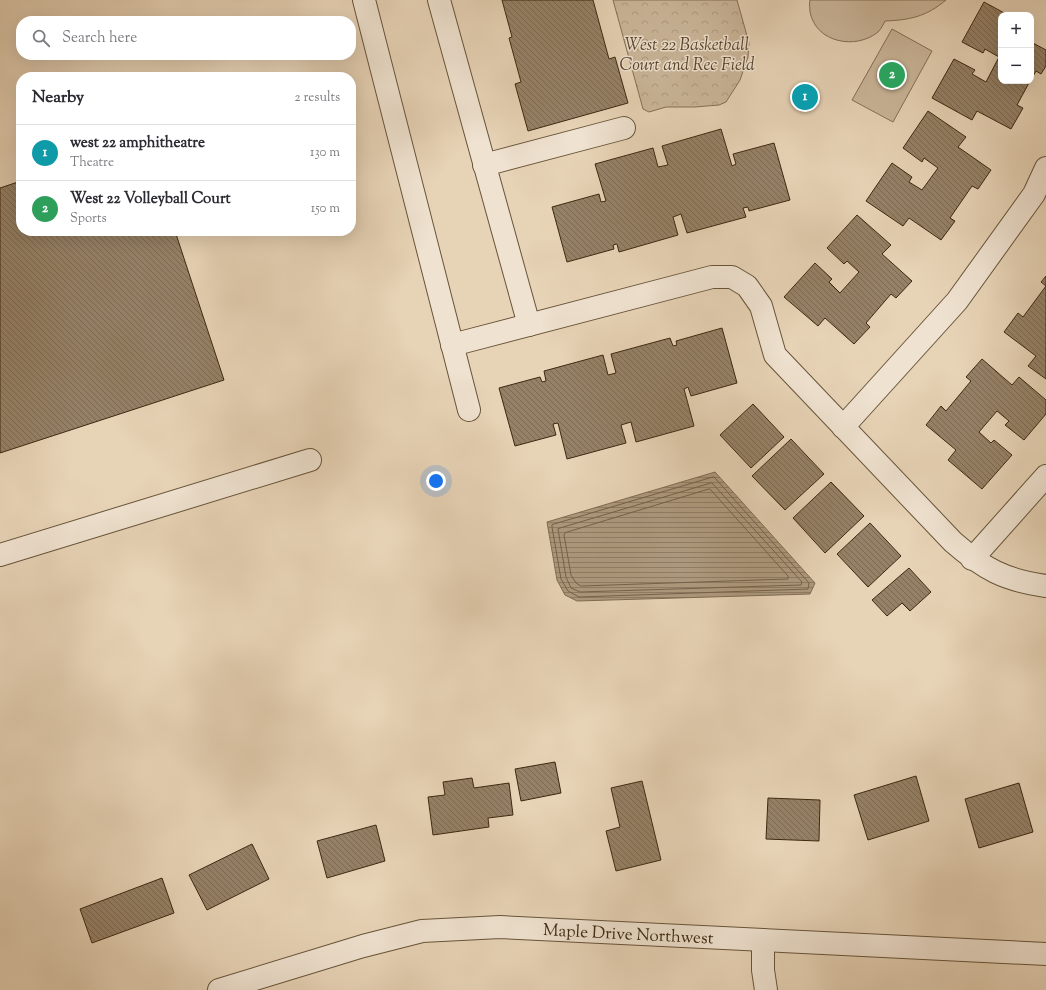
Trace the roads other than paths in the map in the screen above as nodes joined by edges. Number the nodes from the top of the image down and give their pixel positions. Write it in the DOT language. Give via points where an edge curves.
graph roads {
  1 [pos="364,0"];
  2 [pos="439,0"];
  3 [pos="624,128"];
  4 [pos="484,165"];
  5 [pos="1046,168"];
  6 [pos="1040,196"];
  7 [pos="529,325"];
  8 [pos="452,345"];
  9 [pos="469,410"];
  10 [pos="843,427"];
  11 [pos="310,460"];
  12 [pos="1046,476"];
  13 [pos="0,555"];
  14 [pos="972,559"];
  15 [pos="1046,586"];
  16 [pos="764,940"];
  17 [pos="1046,954"];
  18 [pos="219,990"];
  19 [pos="766,990"];
  1 -- 8 [label="street"];
  2 -- 4 [label="street"];
  3 -- 4 [label="street"];
  4 -- 7 [label="street"];
  5 -- 6 [label="street"];
  6 -- 10 [label="street" via="957,301"];
  7 -- 8 [label="street"];
  7 -- 10 [label="street" via="712,277 732,277 747,286 761,306 775,355"];
  8 -- 9 [label="street"];
  10 -- 14 [label="street"];
  11 -- 13 [label="street"];
  12 -- 14 [label="street"];
  14 -- 15 [label="street" via="1005,577"];
  16 -- 17 [label="street, Maple Drive Northwest"];
  16 -- 18 [label="street, Maple Drive Northwest" via="500,927 422,932 363,946"];
  16 -- 19 [label="street" via="763,970"];
}
